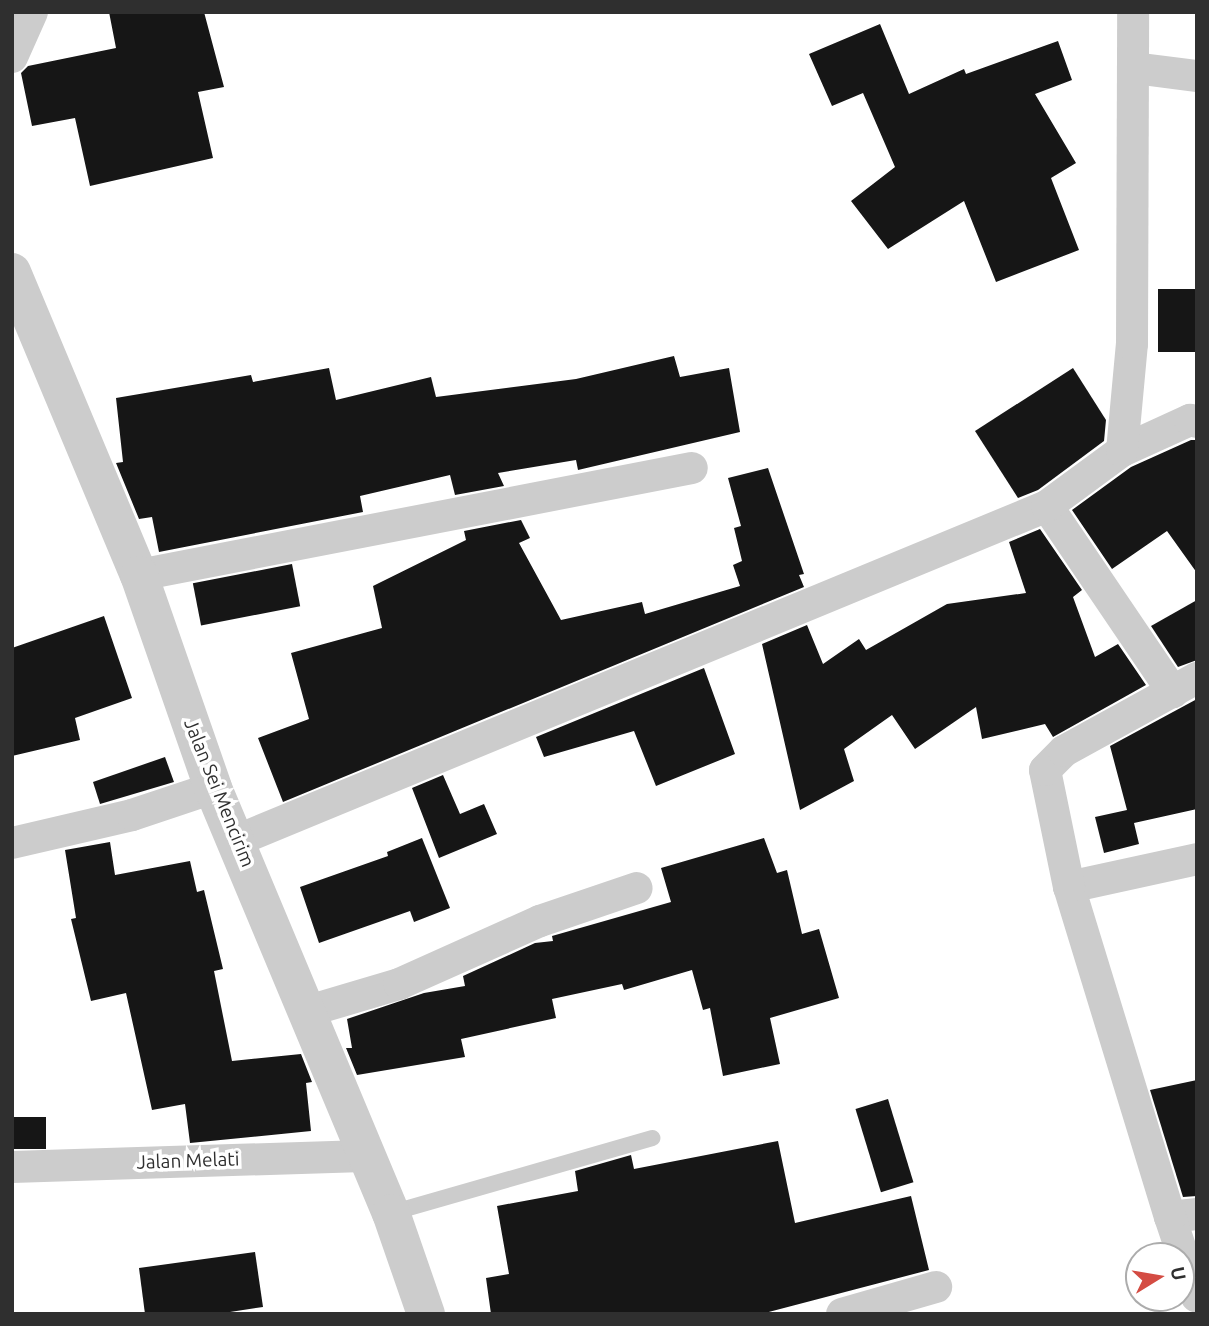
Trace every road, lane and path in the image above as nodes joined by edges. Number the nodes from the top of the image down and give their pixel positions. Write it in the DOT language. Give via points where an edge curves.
graph roads {
  1 [pos="32,12"];
  2 [pos="1133,12"];
  3 [pos="12,57"];
  4 [pos="1134,68"];
  5 [pos="1197,76"];
  6 [pos="12,272"];
  7 [pos="1197,422"];
  8 [pos="1122,451"];
  9 [pos="692,468"];
  10 [pos="1047,506"];
  11 [pos="139,575"];
  12 [pos="1185,685"];
  13 [pos="213,788"];
  14 [pos="238,840"];
  15 [pos="12,843"];
  16 [pos="1197,859"];
  17 [pos="1069,887"];
  18 [pos="637,888"];
  19 [pos="308,1011"];
  20 [pos="652,1138"];
  21 [pos="365,1156"];
  22 [pos="12,1167"];
  23 [pos="391,1213"];
  24 [pos="1184,1216"];
  25 [pos="936,1287"];
  26 [pos="1197,1297"];
  27 [pos="426,1314"];
  28 [pos="842,1314"];
  1 -- 3 [label="street"];
  2 -- 4 [label="street"];
  4 -- 5 [label="street"];
  4 -- 8 [label="street" via="1132,344"];
  6 -- 11 [label="street, Jalan Sei Mencirim"];
  7 -- 8 [label="street" via="1189,420"];
  8 -- 10 [label="street"];
  9 -- 11 [label="street"];
  10 -- 12 [label="street"];
  10 -- 14 [label="street"];
  11 -- 13 [label="street, Jalan Sei Mencirim"];
  12 -- 17 [label="street" via="1064,751 1045,769"];
  13 -- 14 [label="street, Jalan Sei Mencirim"];
  13 -- 15 [label="street" via="132,815"];
  14 -- 19 [label="street, Jalan Sei Mencirim"];
  16 -- 17 [label="street"];
  17 -- 24 [label="street"];
  18 -- 19 [label="street" via="540,921 399,984"];
  19 -- 21 [label="street, Jalan Sei Mencirim"];
  20 -- 23 [label="lane"];
  21 -- 22 [label="street, Jalan Melati"];
  21 -- 23 [label="street, Jalan Sei Mencirim"];
  23 -- 27 [label="street, Jalan Sei Mencirim"];
  24 -- 26 [label="street"];
  25 -- 28 [label="street"];
}
